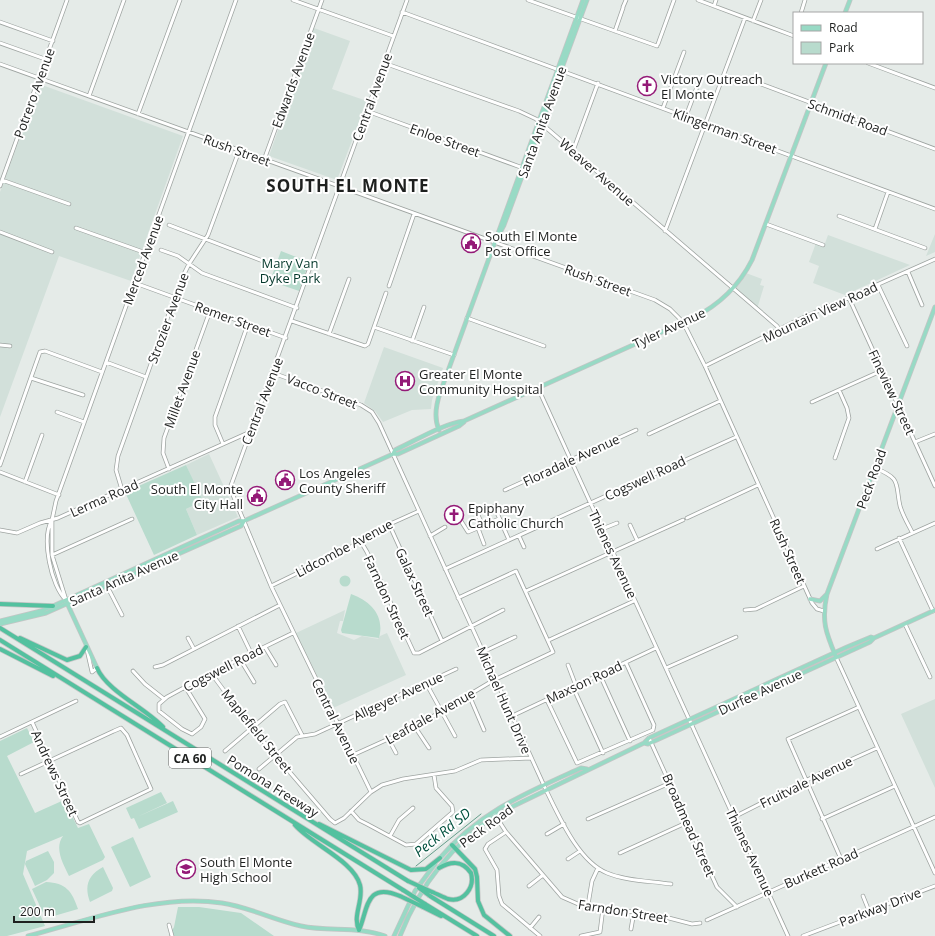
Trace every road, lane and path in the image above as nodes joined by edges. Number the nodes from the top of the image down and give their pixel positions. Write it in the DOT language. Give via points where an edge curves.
graph roads {
  1 [pos="67,0"];
  2 [pos="124,0"];
  3 [pos="180,0"];
  4 [pos="236,0"];
  5 [pos="293,0"];
  6 [pos="322,0"];
  7 [pos="407,0"];
  8 [pos="528,0"];
  9 [pos="583,0"];
  10 [pos="587,0"];
  11 [pos="626,0"];
  12 [pos="674,0"];
  13 [pos="698,0"];
  14 [pos="716,0"];
  15 [pos="761,0"];
  16 [pos="806,0"];
  17 [pos="850,0"];
  18 [pos="538,2"];
  19 [pos="714,6"];
  20 [pos="319,10"];
  21 [pos="402,12"];
  22 [pos="801,12"];
  23 [pos="845,12"];
  24 [pos="578,18"];
  25 [pos="744,18"];
  26 [pos="753,21"];
  27 [pos="0,22"];
  28 [pos="615,31"];
  29 [pos="793,34"];
  30 [pos="393,36"];
  31 [pos="53,41"];
  32 [pos="0,42"];
  33 [pos="684,52"];
  34 [pos="45,59"];
  35 [pos="384,63"];
  36 [pos="0,64"];
  37 [pos="826,64"];
  38 [pos="874,64"];
  39 [pos="560,69"];
  40 [pos="38,78"];
  41 [pos="598,84"];
  42 [pos="761,84"];
  43 [pos="697,87"];
  44 [pos="935,88"];
  45 [pos="89,96"];
  46 [pos="811,103"];
  47 [pos="663,108"];
  48 [pos="366,111"];
  49 [pos="138,114"];
  50 [pos="686,116"];
  51 [pos="540,122"];
  52 [pos="705,123"];
  53 [pos="189,133"];
  54 [pos="935,149"];
  55 [pos="239,151"];
  56 [pos="573,151"];
  57 [pos="792,156"];
  58 [pos="264,160"];
  59 [pos="523,168"];
  60 [pos="2,180"];
  61 [pos="0,186"];
  62 [pos="339,187"];
  63 [pos="888,192"];
  64 [pos="69,204"];
  65 [pos="935,209"];
  66 [pos="414,214"];
  67 [pos="839,216"];
  68 [pos="766,224"];
  69 [pos="169,225"];
  70 [pos="76,228"];
  71 [pos="875,229"];
  72 [pos="665,231"];
  73 [pos="0,232"];
  74 [pos="206,240"];
  75 [pos="495,243"];
  76 [pos="823,245"];
  77 [pos="925,248"];
  78 [pos="161,250"];
  79 [pos="52,252"];
  80 [pos="146,253"];
  81 [pos="934,260"];
  82 [pos="189,264"];
  83 [pos="273,265"];
  84 [pos="908,272"];
  85 [pos="349,279"];
  86 [pos="135,283"];
  87 [pos="878,285"];
  88 [pos="389,286"];
  89 [pos="733,289"];
  90 [pos="386,293"];
  91 [pos="175,298"];
  92 [pos="849,298"];
  93 [pos="922,305"];
  94 [pos="424,307"];
  95 [pos="935,307"];
  96 [pos="297,308"];
  97 [pos="210,311"];
  98 [pos="467,318"];
  99 [pos="292,321"];
  100 [pos="683,322"];
  101 [pos="248,324"];
  102 [pos="374,327"];
  103 [pos="780,330"];
  104 [pos="329,334"];
  105 [pos="286,338"];
  106 [pos="412,340"];
  107 [pos="0,345"];
  108 [pos="10,346"];
  109 [pos="544,346"];
  110 [pos="906,346"];
  111 [pos="454,355"];
  112 [pos="106,362"];
  113 [pos="704,366"];
  114 [pos="882,371"];
  115 [pos="102,372"];
  116 [pos="272,373"];
  117 [pos="146,377"];
  118 [pos="31,378"];
  119 [pos="538,388"];
  120 [pos="839,390"];
  121 [pos="83,395"];
  122 [pos="720,401"];
  123 [pos="812,402"];
  124 [pos="898,406"];
  125 [pos="57,412"];
  126 [pos="84,422"];
  127 [pos="464,422"];
  128 [pos="439,430"];
  129 [pos="636,430"];
  130 [pos="250,432"];
  131 [pos="440,434"];
  132 [pos="649,434"];
  133 [pos="935,434"];
  134 [pos="42,435"];
  135 [pos="736,437"];
  136 [pos="915,442"];
  137 [pos="223,444"];
  138 [pos="393,454"];
  139 [pos="835,458"];
  140 [pos="571,461"];
  141 [pos="0,465"];
  142 [pos="875,468"];
  143 [pos="169,469"];
  144 [pos="0,472"];
  145 [pos="25,482"];
  146 [pos="758,485"];
  147 [pos="935,486"];
  148 [pos="122,490"];
  149 [pos="505,490"];
  150 [pos="58,495"];
  151 [pos="590,503"];
  152 [pos="494,506"];
  153 [pos="418,511"];
  154 [pos="477,513"];
  155 [pos="499,518"];
  156 [pos="687,518"];
  157 [pos="132,519"];
  158 [pos="52,520"];
  159 [pos="683,520"];
  160 [pos="244,521"];
  161 [pos="461,521"];
  162 [pos="617,523"];
  163 [pos="935,523"];
  164 [pos="389,524"];
  165 [pos="511,524"];
  166 [pos="630,525"];
  167 [pos="483,526"];
  168 [pos="445,527"];
  169 [pos="478,528"];
  170 [pos="503,528"];
  171 [pos="602,529"];
  172 [pos="0,530"];
  173 [pos="912,532"];
  174 [pos="430,536"];
  175 [pos="519,536"];
  176 [pos="900,538"];
  177 [pos="360,540"];
  178 [pos="509,540"];
  179 [pos="637,540"];
  180 [pos="484,544"];
  181 [pos="524,547"];
  182 [pos="877,549"];
  183 [pos="612,552"];
  184 [pos="52,555"];
  185 [pos="144,567"];
  186 [pos="445,569"];
  187 [pos="107,586"];
  188 [pos="271,586"];
  189 [pos="804,586"];
  190 [pos="61,590"];
  191 [pos="526,591"];
  192 [pos="827,594"];
  193 [pos="458,598"];
  194 [pos="810,599"];
  195 [pos="634,601"];
  196 [pos="66,602"];
  197 [pos="0,604"];
  198 [pos="54,606"];
  199 [pos="280,606"];
  200 [pos="503,610"];
  201 [pos="745,610"];
  202 [pos="934,610"];
  203 [pos="824,611"];
  204 [pos="122,615"];
  205 [pos="3,622"];
  206 [pos="905,624"];
  207 [pos="238,626"];
  208 [pos="471,626"];
  209 [pos="0,628"];
  210 [pos="293,633"];
  211 [pos="515,637"];
  212 [pos="736,637"];
  213 [pos="188,638"];
  214 [pos="874,638"];
  215 [pos="0,640"];
  216 [pos="548,640"];
  217 [pos="442,641"];
  218 [pos="86,647"];
  219 [pos="265,647"];
  220 [pos="656,648"];
  221 [pos="0,649"];
  222 [pos="194,649"];
  223 [pos="483,652"];
  224 [pos="834,652"];
  225 [pos="251,653"];
  226 [pos="836,657"];
  227 [pos="240,659"];
  228 [pos="626,662"];
  229 [pos="276,665"];
  230 [pos="568,665"];
  231 [pos="155,667"];
  232 [pos="97,668"];
  233 [pos="666,668"];
  234 [pos="456,669"];
  235 [pos="133,671"];
  236 [pos="211,673"];
  237 [pos="600,675"];
  238 [pos="930,677"];
  239 [pos="494,680"];
  240 [pos="254,682"];
  241 [pos="426,684"];
  242 [pos="575,686"];
  243 [pos="186,688"];
  244 [pos="87,695"];
  245 [pos="469,695"];
  246 [pos="164,699"];
  247 [pos="547,700"];
  248 [pos="76,701"];
  249 [pos="859,706"];
  250 [pos="441,712"];
  251 [pos="512,716"];
  252 [pos="689,720"];
  253 [pos="32,722"];
  254 [pos="337,724"];
  255 [pos="691,724"];
  256 [pos="251,727"];
  257 [pos="415,727"];
  258 [pos="484,730"];
  259 [pos="167,732"];
  260 [pos="302,734"];
  261 [pos="455,736"];
  262 [pos="0,737"];
  263 [pos="649,738"];
  264 [pos="390,740"];
  265 [pos="630,740"];
  266 [pos="651,742"];
  267 [pos="644,743"];
  268 [pos="429,748"];
  269 [pos="877,748"];
  270 [pos="225,751"];
  271 [pos="396,753"];
  272 [pos="603,753"];
  273 [pos="275,755"];
  274 [pos="353,755"];
  275 [pos="531,758"];
  276 [pos="49,761"];
  277 [pos="259,769"];
  278 [pos="21,774"];
  279 [pos="434,775"];
  280 [pos="805,782"];
  281 [pos="670,783"];
  282 [pos="895,786"];
  283 [pos="545,788"];
  284 [pos="371,792"];
  285 [pos="413,808"];
  286 [pos="351,810"];
  287 [pos="492,811"];
  288 [pos="294,812"];
  289 [pos="496,815"];
  290 [pos="935,816"];
  291 [pos="734,817"];
  292 [pos="588,819"];
  293 [pos="822,819"];
  294 [pos="292,822"];
  295 [pos="688,822"];
  296 [pos="564,824"];
  297 [pos="913,826"];
  298 [pos="506,832"];
  299 [pos="547,834"];
  300 [pos="390,836"];
  301 [pos="453,847"];
  302 [pos="580,851"];
  303 [pos="620,852"];
  304 [pos="440,858"];
  305 [pos="568,859"];
  306 [pos="841,859"];
  307 [pos="438,868"];
  308 [pos="598,868"];
  309 [pos="935,873"];
  310 [pos="543,875"];
  311 [pos="671,884"];
  312 [pos="529,886"];
  313 [pos="935,886"];
  314 [pos="768,892"];
  315 [pos="431,894"];
  316 [pos="863,896"];
  317 [pos="588,905"];
  318 [pos="424,906"];
  319 [pos="737,906"];
  320 [pos="603,908"];
  321 [pos="869,911"];
  322 [pos="634,912"];
  323 [pos="539,918"];
  324 [pos="708,920"];
  325 [pos="700,923"];
  326 [pos="169,925"];
  327 [pos="530,928"];
  328 [pos="631,929"];
  329 [pos="359,930"];
  330 [pos="28,936"];
  331 [pos="172,936"];
  332 [pos="385,936"];
  333 [pos="394,936"];
  334 [pos="400,936"];
  335 [pos="477,936"];
  336 [pos="494,936"];
  337 [pos="510,936"];
  338 [pos="540,936"];
  339 [pos="581,936"];
  340 [pos="788,936"];
  341 [pos="803,936"];
  1 -- 31 [label="street, Potrero Avenue"];
  2 -- 45 [label="street"];
  3 -- 49 [label="street"];
  4 -- 53 [label="street, Merced Avenue"];
  5 -- 20 [label="street"];
  6 -- 20 [label="street, Edwards Avenue"];
  7 -- 21 [label="street, Central Avenue"];
  8 -- 18 [label="street"];
  9 -- 24 [label="main road, Santa Anita Avenue"];
  10 -- 24 [label="main road, Santa Anita Avenue"];
  11 -- 28 [label="street"];
  12 -- 28 [label="street" via="658,45"];
  13 -- 19 [label="street"];
  14 -- 19 [label="street"];
  15 -- 26 [label="street"];
  16 -- 22 [label="street"];
  17 -- 23 [label="main road"];
  18 -- 24 [label="street"];
  19 -- 25 [label="street"];
  20 -- 30 [label="street"];
  20 -- 58 [label="street, Edwards Avenue"];
  21 -- 30 [label="street, Central Avenue"];
  21 -- 39 [label="street, Klingerman Street"];
  24 -- 28 [label="street"];
  24 -- 39 [label="main road, Santa Anita Avenue"];
  25 -- 26 [label="street"];
  25 -- 52 [label="street"];
  26 -- 29 [label="street"];
  27 -- 31 [label="street"];
  30 -- 35 [label="street, Central Avenue"];
  31 -- 34 [label="street, Potrero Avenue"];
  32 -- 34 [label="street"];
  33 -- 47 [label="street"];
  34 -- 40 [label="street, Potrero Avenue"];
  35 -- 48 [label="street, Central Avenue"];
  35 -- 51 [label="street, Weaver Avenue" via="519,111"];
  36 -- 40 [label="street, Rush Street"];
  37 -- 46 [label="main road, Tyler Avenue"];
  38 -- 44 [label="street"];
  39 -- 41 [label="street, Klingerman Street"];
  39 -- 51 [label="main road, Santa Anita Avenue"];
  40 -- 45 [label="street, Rush Street"];
  40 -- 60 [label="street, Potrero Avenue"];
  41 -- 47 [label="street, Klingerman Street"];
  41 -- 56 [label="street"];
  42 -- 46 [label="street, Schmidt Road"];
  43 -- 50 [label="street"];
  45 -- 49 [label="street, Rush Street"];
  46 -- 54 [label="street, Schmidt Road"];
  46 -- 57 [label="main road, Tyler Avenue"];
  47 -- 50 [label="street, Klingerman Street"];
  48 -- 59 [label="street, Enloe Street"];
  48 -- 62 [label="street, Central Avenue"];
  49 -- 53 [label="street, Rush Street"];
  50 -- 52 [label="street, Klingerman Street"];
  51 -- 56 [label="street, Weaver Avenue"];
  51 -- 59 [label="main road, Santa Anita Avenue"];
  52 -- 57 [label="street, Klingerman Street"];
  52 -- 72 [label="street"];
  53 -- 55 [label="street, Rush Street"];
  53 -- 80 [label="street, Merced Avenue"];
  55 -- 58 [label="street, Rush Street"];
  55 -- 74 [label="street, Strozier Avenue"];
  56 -- 72 [label="street, Weaver Avenue"];
  57 -- 63 [label="street, Klingerman Street"];
  57 -- 68 [label="main road, Tyler Avenue"];
  58 -- 62 [label="street, Rush Street"];
  59 -- 75 [label="main road, Santa Anita Avenue"];
  60 -- 61 [label="street, Potrero Avenue"];
  60 -- 64 [label="street"];
  62 -- 66 [label="street, Rush Street"];
  62 -- 96 [label="street, Central Avenue"];
  63 -- 65 [label="street, Klingerman Street"];
  63 -- 71 [label="street"];
  66 -- 75 [label="street, Rush Street"];
  66 -- 88 [label="street"];
  67 -- 71 [label="street"];
  68 -- 76 [label="street"];
  68 -- 89 [label="main road, Tyler Avenue" via="748,270"];
  69 -- 74 [label="street"];
  70 -- 80 [label="street"];
  71 -- 77 [label="street"];
  72 -- 89 [label="street, Weaver Avenue"];
  73 -- 79 [label="street"];
  74 -- 82 [label="street, Strozier Avenue"];
  74 -- 83 [label="street"];
  75 -- 98 [label="main road, Santa Anita Avenue"];
  75 -- 100 [label="street, Rush Street" via="655,300 670,309"];
  78 -- 82 [label="street" via="178,256"];
  80 -- 86 [label="street, Merced Avenue"];
  81 -- 84 [label="street, Mountain View Road"];
  82 -- 91 [label="street, Strozier Avenue"];
  82 -- 96 [label="street" via="202,273"];
  84 -- 87 [label="street, Mountain View Road"];
  84 -- 93 [label="street"];
  85 -- 104 [label="street"];
  86 -- 91 [label="street, Remer Street"];
  86 -- 112 [label="street, Merced Avenue"];
  87 -- 92 [label="street, Mountain View Road"];
  87 -- 110 [label="street"];
  89 -- 100 [label="main road, Tyler Avenue" via="710,309"];
  89 -- 103 [label="street, Weaver Avenue"];
  90 -- 102 [label="street"];
  91 -- 97 [label="street, Remer Street"];
  91 -- 117 [label="street, Strozier Avenue"];
  92 -- 103 [label="street, Mountain View Road"];
  92 -- 114 [label="street, Fineview Street"];
  94 -- 106 [label="street"];
  95 -- 124 [label="main road, Peck Road"];
  96 -- 99 [label="street, Central Avenue"];
  97 -- 101 [label="street, Remer Street"];
  97 -- 143 [label="street, Millet Avenue" via="164,438 163,453"];
  98 -- 109 [label="street"];
  98 -- 111 [label="main road, Santa Anita Avenue"];
  99 -- 104 [label="street"];
  99 -- 105 [label="street, Central Avenue"];
  100 -- 113 [label="street, Rush Street"];
  100 -- 119 [label="main road, Tyler Avenue"];
  101 -- 105 [label="street, Remer Street"];
  101 -- 137 [label="street" via="215,417 215,425"];
  102 -- 104 [label="street" via="365,346"];
  102 -- 106 [label="street"];
  103 -- 113 [label="street, Mountain View Road"];
  105 -- 116 [label="street, Central Avenue"];
  106 -- 111 [label="street"];
  107 -- 108 [label="street"];
  111 -- 128 [label="main road, Santa Anita Avenue" via="437,402"];
  112 -- 115 [label="street, Merced Avenue"];
  112 -- 117 [label="street"];
  113 -- 122 [label="street, Rush Street"];
  114 -- 120 [label="street"];
  114 -- 124 [label="street, Fineview Street"];
  115 -- 118 [label="street" via="42,351"];
  115 -- 126 [label="street, Merced Avenue"];
  116 -- 130 [label="street, Central Avenue"];
  116 -- 138 [label="street, Vacco Street" via="361,405 372,412"];
  117 -- 148 [label="street, Strozier Avenue" via="116,463"];
  118 -- 121 [label="street"];
  118 -- 141 [label="street"];
  119 -- 127 [label="main road, Tyler Avenue"];
  119 -- 140 [label="street, Thienes Avenue"];
  120 -- 123 [label="street"];
  120 -- 139 [label="street" via="849,418"];
  122 -- 132 [label="street"];
  122 -- 135 [label="street, Rush Street"];
  124 -- 136 [label="street, Fineview Street"];
  124 -- 142 [label="main road, Peck Road"];
  125 -- 126 [label="street"];
  126 -- 150 [label="street, Merced Avenue"];
  127 -- 128 [label="main road, Tyler Avenue" via="456,422"];
  127 -- 131 [label="main road, Tyler Avenue"];
  128 -- 131 [label="main road, Santa Anita Avenue"];
  128 -- 138 [label="main road, Santa Anita Avenue" via="395,450"];
  129 -- 140 [label="street, Floradale Avenue"];
  130 -- 137 [label="street, Lerma Road"];
  130 -- 160 [label="street, Central Avenue" via="230,488"];
  131 -- 138 [label="main road, Santa Anita Avenue"];
  133 -- 136 [label="street"];
  134 -- 145 [label="street"];
  135 -- 146 [label="street, Rush Street"];
  135 -- 151 [label="street, Cogswell Road"];
  136 -- 147 [label="street, Fineview Street"];
  137 -- 143 [label="street, Lerma Road"];
  138 -- 153 [label="street, Michael Hunt Drive"];
  138 -- 160 [label="main road, Santa Anita Avenue"];
  140 -- 149 [label="street, Floradale Avenue"];
  140 -- 151 [label="street, Thienes Avenue"];
  142 -- 173 [label="street" via="889,474 897,484 902,512"];
  142 -- 192 [label="main road, Peck Road"];
  143 -- 148 [label="street, Lerma Road"];
  144 -- 145 [label="street"];
  145 -- 150 [label="street"];
  146 -- 156 [label="street"];
  146 -- 189 [label="street, Rush Street"];
  148 -- 158 [label="street, Lerma Road"];
  150 -- 158 [label="street, Merced Avenue"];
  151 -- 171 [label="street, Thienes Avenue"];
  151 -- 175 [label="street, Cogswell Road"];
  152 -- 155 [label="street"];
  153 -- 164 [label="street, Lidcombe Avenue"];
  153 -- 174 [label="street, Michael Hunt Drive"];
  154 -- 167 [label="street"];
  155 -- 167 [label="street"];
  155 -- 170 [label="street"];
  157 -- 184 [label="street"];
  158 -- 172 [label="street, Lerma Road" via="17,533"];
  158 -- 184 [label="street, Merced Avenue"];
  158 -- 190 [label="street, Merced Avenue" via="48,526 48,552 51,570"];
  159 -- 179 [label="street"];
  160 -- 185 [label="main road, Santa Anita Avenue" via="239,521"];
  160 -- 188 [label="street, Central Avenue"];
  161 -- 169 [label="street" via="468,532"];
  162 -- 171 [label="street"];
  163 -- 173 [label="street"];
  164 -- 177 [label="street, Lidcombe Avenue"];
  164 -- 217 [label="street, Galax Street"];
  165 -- 170 [label="street"];
  166 -- 179 [label="street"];
  167 -- 169 [label="street"];
  168 -- 174 [label="street"];
  169 -- 180 [label="street"];
  170 -- 178 [label="street"];
  171 -- 183 [label="street, Thienes Avenue"];
  173 -- 176 [label="street"];
  174 -- 186 [label="street, Michael Hunt Drive"];
  175 -- 178 [label="street, Cogswell Road"];
  175 -- 181 [label="street"];
  176 -- 182 [label="street"];
  176 -- 202 [label="street"];
  177 -- 188 [label="street, Lidcombe Avenue" via="351,547"];
  177 -- 217 [label="street, Farndon Street" via="414,653"];
  178 -- 186 [label="street, Cogswell Road"];
  179 -- 183 [label="street"];
  183 -- 191 [label="street"];
  183 -- 195 [label="street, Thienes Avenue"];
  184 -- 190 [label="street, Merced Avenue"];
  185 -- 187 [label="main road, Santa Anita Avenue"];
  185 -- 196 [label="main road, Santa Anita Avenue"];
  186 -- 193 [label="street, Michael Hunt Drive"];
  187 -- 196 [label="main road, Santa Anita Avenue"];
  187 -- 204 [label="street"];
  188 -- 199 [label="street, Central Avenue"];
  189 -- 194 [label="street, Rush Street"];
  189 -- 201 [label="street" via="756,609"];
  190 -- 196 [label="street, Merced Avenue"];
  191 -- 193 [label="street" via="516,571"];
  191 -- 216 [label="street"];
  192 -- 194 [label="main road" via="820,601"];
  192 -- 203 [label="main road, Peck Road"];
  193 -- 208 [label="street, Michael Hunt Drive"];
  194 -- 203 [label="street, Rush Street" via="817,609"];
  195 -- 216 [label="street"];
  195 -- 220 [label="street, Thienes Avenue"];
  196 -- 198 [label="main road, Santa Anita Avenue"];
  196 -- 205 [label="main road, Santa Anita Avenue" via="46,613"];
  196 -- 218 [label="main road"];
  197 -- 198 [label="highway"];
  198 -- 205 [label="main road, Santa Anita Avenue"];
  199 -- 207 [label="street"];
  199 -- 210 [label="street, Central Avenue"];
  200 -- 208 [label="street"];
  202 -- 206 [label="main road, Durfee Avenue"];
  203 -- 224 [label="main road, Peck Road" via="826,631"];
  206 -- 214 [label="main road, Durfee Avenue"];
  206 -- 238 [label="street"];
  207 -- 222 [label="street"];
  207 -- 225 [label="street"];
  208 -- 217 [label="street"];
  208 -- 223 [label="street, Michael Hunt Drive"];
  209 -- 218 [label="highway" via="67,660 80,656"];
  209 -- 259 [label="highway, Pomona Freeway / CA 60"];
  210 -- 219 [label="street, Cogswell Road"];
  210 -- 254 [label="street, Central Avenue"];
  211 -- 223 [label="street"];
  212 -- 233 [label="street"];
  213 -- 222 [label="street"];
  214 -- 224 [label="main road, Durfee Avenue"];
  214 -- 226 [label="main road, Durfee Avenue"];
  215 -- 244 [label="highway, Pomona Freeway / CA 60"];
  216 -- 239 [label="street, Leafdale Avenue" via="553,652 549,655"];
  218 -- 232 [label="main road"];
  218 -- 232 [label="street" via="92,672"];
  219 -- 225 [label="street, Cogswell Road"];
  219 -- 229 [label="street"];
  220 -- 228 [label="street, Maxson Road"];
  220 -- 233 [label="street, Thienes Avenue"];
  221 -- 244 [label="highway"];
  222 -- 231 [label="street"];
  223 -- 239 [label="street, Michael Hunt Drive"];
  224 -- 226 [label="main road, Peck Road"];
  224 -- 252 [label="main road, Durfee Avenue"];
  225 -- 227 [label="street, Cogswell Road"];
  226 -- 249 [label="street"];
  226 -- 255 [label="main road, Durfee Avenue"];
  227 -- 236 [label="street, Cogswell Road"];
  227 -- 240 [label="street"];
  228 -- 237 [label="street, Maxson Road"];
  228 -- 265 [label="street" via="655,727"];
  230 -- 242 [label="street"];
  232 -- 259 [label="highway" via="106,682 156,720"];
  233 -- 252 [label="street, Thienes Avenue"];
  234 -- 241 [label="street, Allgeyer Avenue"];
  235 -- 246 [label="street"];
  236 -- 243 [label="street, Cogswell Road"];
  236 -- 256 [label="street, Maplefield Street"];
  237 -- 242 [label="street, Maxson Road"];
  237 -- 265 [label="street"];
  239 -- 245 [label="street, Leafdale Avenue"];
  239 -- 251 [label="street, Michael Hunt Drive"];
  241 -- 250 [label="street"];
  241 -- 254 [label="street, Allgeyer Avenue"];
  242 -- 247 [label="street, Maxson Road"];
  242 -- 272 [label="street"];
  243 -- 246 [label="street, Cogswell Road"];
  243 -- 246 [label="street, Cogswell Road" via="205,719 201,727 190,734 158,711"];
  244 -- 294 [label="highway, Pomona Freeway / CA 60"];
  245 -- 250 [label="street, Leafdale Avenue"];
  245 -- 258 [label="street"];
  247 -- 251 [label="street, Maxson Road"];
  247 -- 272 [label="street" via="577,763"];
  248 -- 253 [label="street"];
  249 -- 269 [label="street"];
  249 -- 280 [label="street" via="788,739"];
  250 -- 257 [label="street, Leafdale Avenue"];
  250 -- 261 [label="street"];
  251 -- 275 [label="street, Michael Hunt Drive"];
  252 -- 255 [label="street, Thienes Avenue"];
  252 -- 263 [label="main road, Durfee Avenue"];
  253 -- 262 [label="street"];
  253 -- 276 [label="street, Andrews Street"];
  254 -- 260 [label="street, Allgeyer Avenue" via="315,734"];
  254 -- 274 [label="street, Central Avenue"];
  255 -- 266 [label="main road, Durfee Avenue"];
  255 -- 291 [label="street, Thienes Avenue"];
  256 -- 260 [label="street" via="285,702"];
  256 -- 270 [label="street"];
  256 -- 273 [label="street, Maplefield Street"];
  257 -- 264 [label="street, Leafdale Avenue"];
  257 -- 268 [label="street"];
  259 -- 288 [label="highway, Pomona Freeway / CA 60"];
  260 -- 273 [label="street, Allgeyer Avenue"];
  263 -- 266 [label="street, Broadmead Street"];
  263 -- 267 [label="main road, Durfee Avenue"];
  264 -- 271 [label="street"];
  264 -- 274 [label="street, Leafdale Avenue"];
  265 -- 272 [label="street"];
  266 -- 267 [label="main road, Durfee Avenue"];
  266 -- 281 [label="street, Broadmead Street"];
  267 -- 283 [label="main road, Durfee Avenue" via="587,769 581,768"];
  269 -- 280 [label="street, Fruitvale Avenue"];
  269 -- 282 [label="street"];
  273 -- 277 [label="street, Allgeyer Avenue"];
  273 -- 286 [label="street, Maplefield Street" via="330,819 337,823"];
  274 -- 284 [label="street, Central Avenue"];
  275 -- 279 [label="street" via="481,760 454,771"];
  275 -- 283 [label="street, Michael Hunt Drive"];
  276 -- 276 [label="street, Andrews Street" via="80,824 151,789 128,737 120,728"];
  276 -- 278 [label="street"];
  279 -- 284 [label="street" via="404,779 382,785"];
  279 -- 300 [label="street" via="438,792 452,806 452,814 416,844 410,846"];
  280 -- 291 [label="street, Fruitvale Avenue"];
  280 -- 293 [label="street"];
  281 -- 292 [label="street"];
  281 -- 295 [label="street, Broadmead Street"];
  282 -- 293 [label="street"];
  282 -- 297 [label="street"];
  283 -- 287 [label="main road, Peck Road"];
  283 -- 289 [label="main road, Peck Road"];
  283 -- 296 [label="street, Michael Hunt Drive"];
  284 -- 286 [label="street"];
  285 -- 300 [label="street" via="399,820"];
  286 -- 300 [label="street" via="363,822"];
  287 -- 289 [label="street, Farndon Street"];
  287 -- 301 [label="main road, Peck Road" via="473,825"];
  288 -- 304 [label="highway" via="411,870 426,868"];
  288 -- 315 [label="highway, Pomona Freeway / CA 60, bridge"];
  289 -- 298 [label="street, Farndon Street"];
  289 -- 301 [label="main road, Peck Road"];
  290 -- 297 [label="street, Burkett Road"];
  291 -- 314 [label="street, Thienes Avenue"];
  293 -- 306 [label="street"];
  294 -- 318 [label="highway, Pomona Freeway / CA 60, bridge" via="397,886"];
  294 -- 329 [label="highway" via="302,833 348,867 357,878 360,893 356,924"];
  295 -- 303 [label="street"];
  295 -- 319 [label="street, Broadmead Street" via="717,887"];
  296 -- 299 [label="street"];
  296 -- 302 [label="street, Michael Hunt Drive"];
  297 -- 306 [label="street, Burkett Road"];
  297 -- 309 [label="street"];
  298 -- 310 [label="street, Farndon Street"];
  298 -- 327 [label="street" via="485,849 497,870 502,904"];
  301 -- 304 [label="main road, Peck Road"];
  301 -- 307 [label="main road, Peck Road"];
  301 -- 337 [label="highway" via="476,873 481,910 488,920"];
  302 -- 305 [label="street"];
  302 -- 308 [label="street, Michael Hunt Drive"];
  304 -- 333 [label="main road, Peck Road" via="415,891"];
  306 -- 314 [label="street, Burkett Road"];
  307 -- 315 [label="highway" via="450,862 460,863 471,873 472,884 465,895 453,899"];
  307 -- 334 [label="main road, Peck Road" via="420,894"];
  308 -- 311 [label="street, Michael Hunt Drive" via="617,876"];
  308 -- 317 [label="street" via="592,881"];
  310 -- 312 [label="street"];
  310 -- 317 [label="street, Farndon Street" via="566,900"];
  313 -- 321 [label="street, Parkway Drive"];
  314 -- 319 [label="street, Burkett Road"];
  314 -- 340 [label="street, Thienes Avenue"];
  315 -- 336 [label="highway, Pomona Freeway / CA 60"];
  316 -- 321 [label="street"];
  317 -- 320 [label="street, Farndon Street"];
  318 -- 329 [label="highway, bridge" via="388,892 373,896 366,905"];
  318 -- 335 [label="highway, Pomona Freeway / CA 60"];
  319 -- 324 [label="street, Burkett Road"];
  320 -- 322 [label="street, Farndon Street"];
  320 -- 339 [label="street" via="600,932"];
  321 -- 341 [label="street, Parkway Drive"];
  322 -- 325 [label="street, Farndon Street" via="692,924"];
  322 -- 328 [label="street"];
  323 -- 327 [label="street"];
  326 -- 331 [label="street"];
  327 -- 338 [label="street"];
  329 -- 330 [label="main road" via="301,926 232,904 187,900 141,906"];
  329 -- 332 [label="main road"];
}
